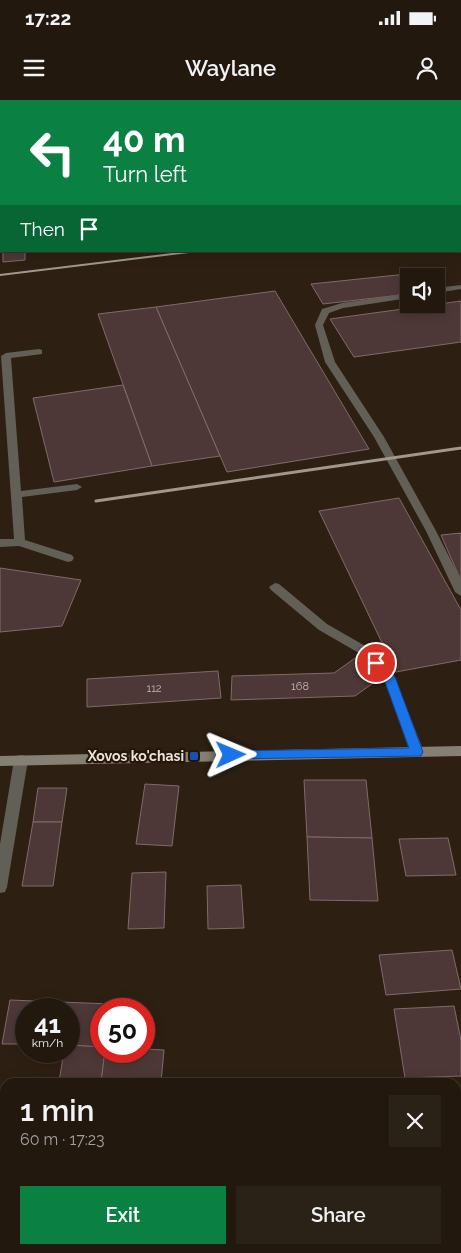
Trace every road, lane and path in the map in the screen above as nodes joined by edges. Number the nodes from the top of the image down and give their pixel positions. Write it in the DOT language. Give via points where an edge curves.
graph roads {
  1 [pos="461,287"];
  2 [pos="445,290"];
  3 [pos="400,296"];
  4 [pos="39,352"];
  5 [pos="77,487"];
  6 [pos="16,495"];
  7 [pos="20,542"];
  8 [pos="0,543"];
  9 [pos="68,558"];
  10 [pos="275,587"];
  11 [pos="461,592"];
  12 [pos="461,751"];
  13 [pos="417,752"];
  14 [pos="21,760"];
  15 [pos="0,761"];
  16 [pos="0,888"];
  1 -- 2 [label="street"];
  3 -- 11 [label="street" via="325,311 319,325 330,362 379,437"];
  4 -- 6 [label="street" via="6,356"];
  5 -- 6 [label="street"];
  6 -- 7 [label="street"];
  7 -- 8 [label="street"];
  7 -- 9 [label="street"];
  10 -- 13 [label="street" via="323,627 363,650 389,677"];
  12 -- 13 [label="main road"];
  13 -- 14 [label="main road"];
  14 -- 15 [label="main road"];
  14 -- 16 [label="street"];
}
